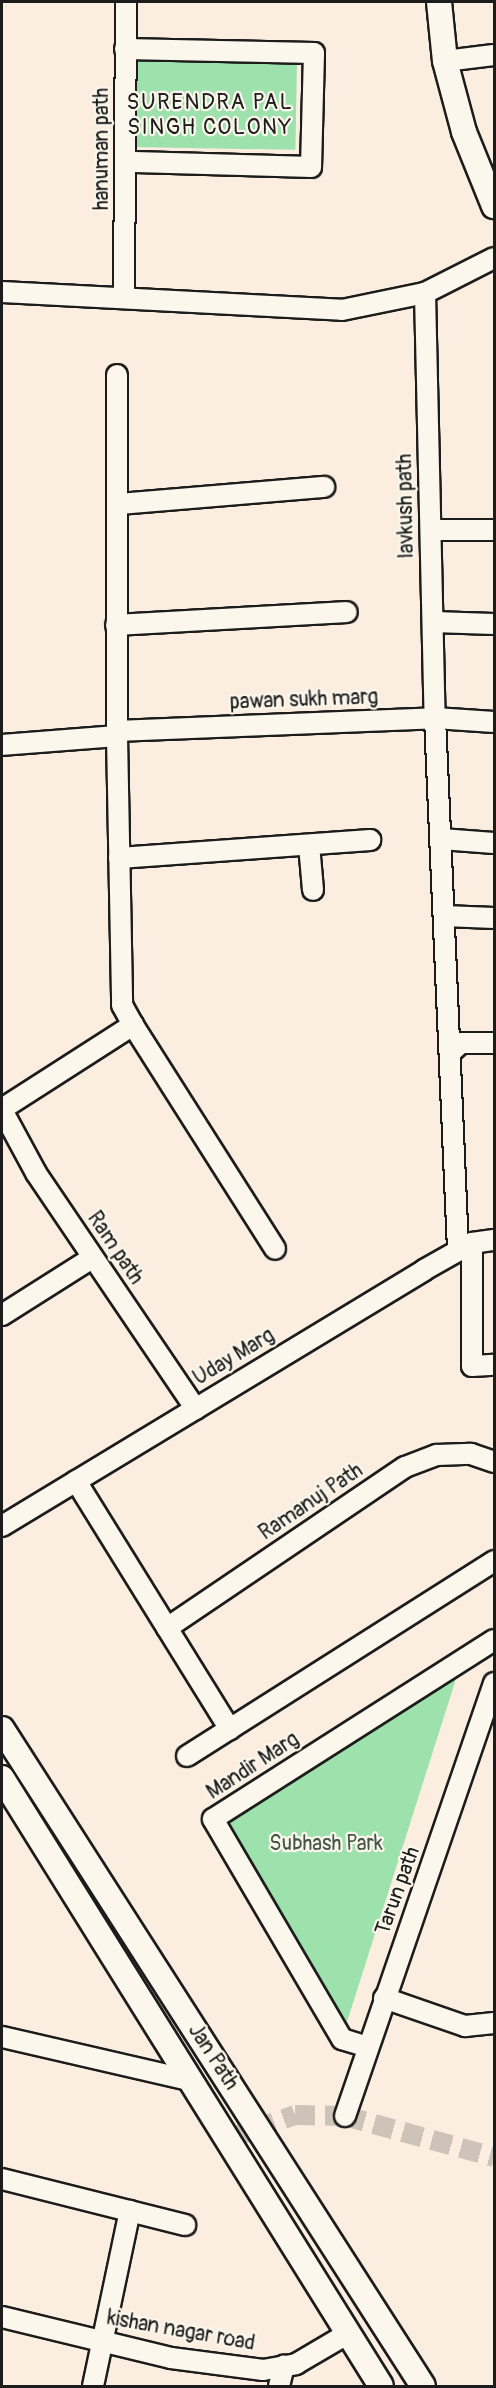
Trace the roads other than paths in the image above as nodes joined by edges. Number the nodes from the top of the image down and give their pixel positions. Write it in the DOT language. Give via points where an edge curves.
graph roads {
  1 [pos="126,2"];
  2 [pos="438,2"];
  3 [pos="125,49"];
  4 [pos="495,55"];
  5 [pos="445,61"];
  6 [pos="127,162"];
  7 [pos="493,198"];
  8 [pos="495,258"];
  9 [pos="2,292"];
  10 [pos="425,293"];
  11 [pos="124,296"];
  12 [pos="117,375"];
  13 [pos="324,487"];
  14 [pos="120,504"];
  15 [pos="430,530"];
  16 [pos="495,530"];
  17 [pos="347,612"];
  18 [pos="433,622"];
  19 [pos="495,624"];
  20 [pos="116,625"];
  21 [pos="435,718"];
  22 [pos="495,722"];
  23 [pos="116,734"];
  24 [pos="2,745"];
  25 [pos="441,839"];
  26 [pos="370,840"];
  27 [pos="495,843"];
  28 [pos="309,844"];
  29 [pos="119,858"];
  30 [pos="313,890"];
  31 [pos="444,916"];
  32 [pos="495,918"];
  33 [pos="133,1026"];
  34 [pos="495,1043"];
  35 [pos="451,1052"];
  36 [pos="2,1109"];
  37 [pos="495,1240"];
  38 [pos="465,1247"];
  39 [pos="275,1249"];
  40 [pos="92,1258"];
  41 [pos="2,1315"];
  42 [pos="495,1365"];
  43 [pos="196,1408"];
  44 [pos="495,1462"];
  45 [pos="76,1481"];
  46 [pos="2,1526"];
  47 [pos="495,1561"];
  48 [pos="167,1628"];
  49 [pos="495,1640"];
  50 [pos="495,1683"];
  51 [pos="2,1729"];
  52 [pos="230,1729"];
  53 [pos="187,1756"];
  54 [pos="2,1778"];
  55 [pos="384,1998"];
  56 [pos="495,2023"];
  57 [pos="2,2037"];
  58 [pos="368,2047"];
  59 [pos="192,2081"];
  60 [pos="345,2116"];
  61 [pos="2,2179"];
  62 [pos="130,2211"];
  63 [pos="185,2225"];
  64 [pos="2,2317"];
  65 [pos="347,2334"];
  66 [pos="100,2343"];
  67 [pos="284,2366"];
  68 [pos="93,2386"];
  69 [pos="279,2386"];
  70 [pos="381,2386"];
  71 [pos="423,2386"];
  1 -- 3 [label="street, hanuman path"];
  2 -- 5 [label="street"];
  3 -- 6 [label="street, hanuman path"];
  3 -- 6 [label="street" via="314,53 311,167"];
  4 -- 5 [label="street"];
  5 -- 7 [label="street" via="464,132"];
  6 -- 11 [label="street, hanuman path"];
  8 -- 10 [label="street"];
  9 -- 11 [label="street"];
  10 -- 11 [label="street" via="342,310"];
  10 -- 15 [label="street, lavkush path"];
  12 -- 14 [label="street"];
  13 -- 14 [label="street"];
  14 -- 20 [label="street"];
  15 -- 16 [label="street"];
  15 -- 18 [label="street, lavkush path"];
  17 -- 20 [label="street"];
  18 -- 19 [label="street"];
  18 -- 21 [label="street, lavkush path"];
  20 -- 23 [label="street"];
  21 -- 22 [label="street, pawan sukh marg"];
  21 -- 23 [label="street, pawan sukh marg"];
  21 -- 25 [label="street, lavkush path"];
  23 -- 24 [label="street, pawan sukh marg"];
  23 -- 29 [label="street"];
  25 -- 27 [label="street"];
  25 -- 31 [label="street, lavkush path"];
  26 -- 28 [label="street"];
  28 -- 29 [label="street"];
  28 -- 30 [label="street"];
  29 -- 33 [label="street" via="122,1005"];
  31 -- 32 [label="street"];
  31 -- 35 [label="street, lavkush path"];
  33 -- 36 [label="street"];
  33 -- 39 [label="street"];
  34 -- 35 [label="street" via="461,1043"];
  35 -- 38 [label="street, lavkush path"];
  36 -- 40 [label="street, Ram path"];
  37 -- 38 [label="street, Uday Marg"];
  38 -- 42 [label="street, lavkush path" via="472,1366"];
  38 -- 43 [label="street, Uday Marg"];
  40 -- 41 [label="street"];
  40 -- 43 [label="street, Ram path"];
  43 -- 45 [label="street, Uday Marg"];
  44 -- 48 [label="street, Ramanuj Path" via="471,1454 437,1455 405,1467"];
  45 -- 46 [label="street, Uday Marg"];
  45 -- 48 [label="street"];
  47 -- 52 [label="street"];
  48 -- 52 [label="street"];
  49 -- 58 [label="street, Mandir Marg" via="213,1819 342,2039"];
  50 -- 55 [label="street, Tarun path"];
  51 -- 71 [label="street, Jan Path"];
  52 -- 53 [label="street"];
  54 -- 59 [label="street, Jan Path"];
  55 -- 56 [label="street" via="465,2026"];
  55 -- 58 [label="street, Tarun path"];
  57 -- 59 [label="street"];
  58 -- 60 [label="street, Tarun path"];
  59 -- 65 [label="street, Jan Path"];
  61 -- 62 [label="street"];
  62 -- 63 [label="street"];
  62 -- 66 [label="street"];
  64 -- 66 [label="street, kishan nagar road"];
  65 -- 67 [label="street, kishan nagar road" via="325,2350"];
  65 -- 70 [label="street, Jan Path"];
  66 -- 67 [label="street, kishan nagar road" via="236,2367"];
  66 -- 68 [label="street"];
  67 -- 69 [label="street"];
}
